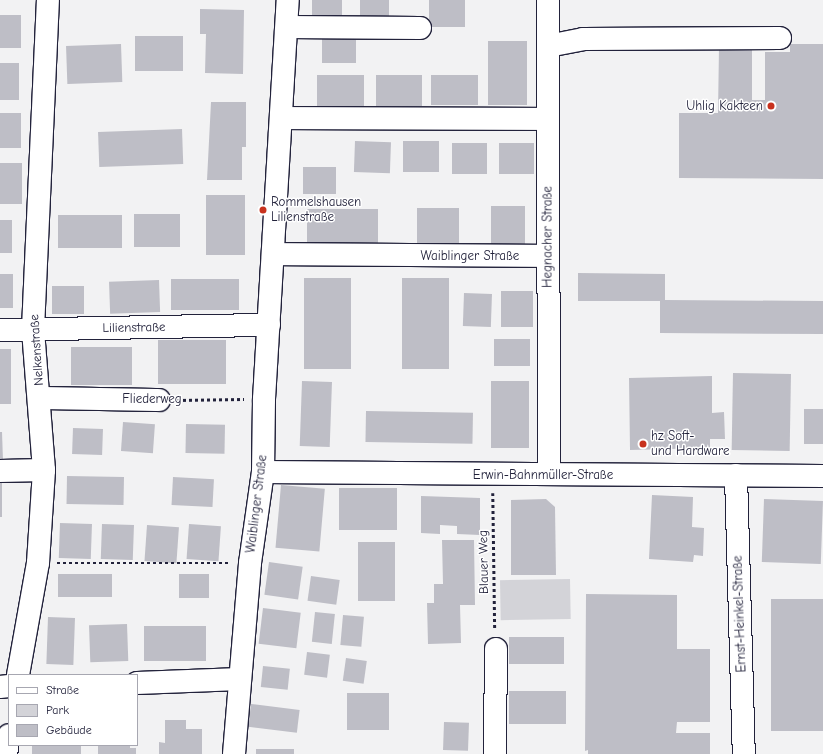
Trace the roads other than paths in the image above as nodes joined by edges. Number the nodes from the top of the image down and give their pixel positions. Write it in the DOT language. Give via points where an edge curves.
graph roads {
  1 [pos="48,0"];
  2 [pos="288,0"];
  3 [pos="548,0"];
  4 [pos="287,27"];
  5 [pos="420,28"];
  6 [pos="780,38"];
  7 [pos="548,46"];
  8 [pos="283,118"];
  9 [pos="548,119"];
  10 [pos="273,254"];
  11 [pos="547,256"];
  12 [pos="269,325"];
  13 [pos="33,329"];
  14 [pos="0,330"];
  15 [pos="40,398"];
  16 [pos="159,400"];
  17 [pos="44,470"];
  18 [pos="0,471"];
  19 [pos="263,472"];
  20 [pos="549,474"];
  21 [pos="736,475"];
  22 [pos="823,476"];
  23 [pos="496,649"];
  24 [pos="18,674"];
  25 [pos="240,679"];
  26 [pos="138,682"];
  27 [pos="8,741"];
  28 [pos="6,754"];
  29 [pos="234,754"];
  30 [pos="495,754"];
  31 [pos="744,754"];
  1 -- 13 [label="street, Nelkenstraße"];
  2 -- 4 [label="street, Waiblinger Straße"];
  3 -- 7 [label="street, Hegnacher Straße"];
  4 -- 5 [label="street"];
  4 -- 8 [label="street, Waiblinger Straße"];
  6 -- 7 [label="street" via="582,39"];
  7 -- 9 [label="street, Hegnacher Straße"];
  8 -- 9 [label="street"];
  8 -- 10 [label="street, Waiblinger Straße"];
  9 -- 11 [label="street, Hegnacher Straße"];
  10 -- 11 [label="street, Waiblinger Straße"];
  10 -- 12 [label="street, Waiblinger Straße"];
  11 -- 20 [label="street, Hegnacher Straße"];
  12 -- 13 [label="street, Lilienstraße"];
  12 -- 19 [label="street, Waiblinger Straße"];
  13 -- 14 [label="street, Lilienstraße"];
  13 -- 15 [label="street, Nelkenstraße"];
  15 -- 16 [label="street, Fliederweg"];
  15 -- 17 [label="street, Nelkenstraße"];
  17 -- 18 [label="street"];
  17 -- 24 [label="street, Nelkenstraße" via="38,563"];
  19 -- 20 [label="street, Erwin-Bahnmüller-Straße"];
  19 -- 25 [label="street, Waiblinger Straße" via="250,563"];
  20 -- 21 [label="street, Erwin-Bahnmüller-Straße"];
  21 -- 22 [label="street, Erwin-Bahnmüller-Straße"];
  21 -- 31 [label="street, Ernst-Heinkel-Straße"];
  23 -- 30 [label="street"];
  25 -- 26 [label="street"];
  25 -- 29 [label="street, Waiblinger Straße"];
  27 -- 28 [label="street"];
}
